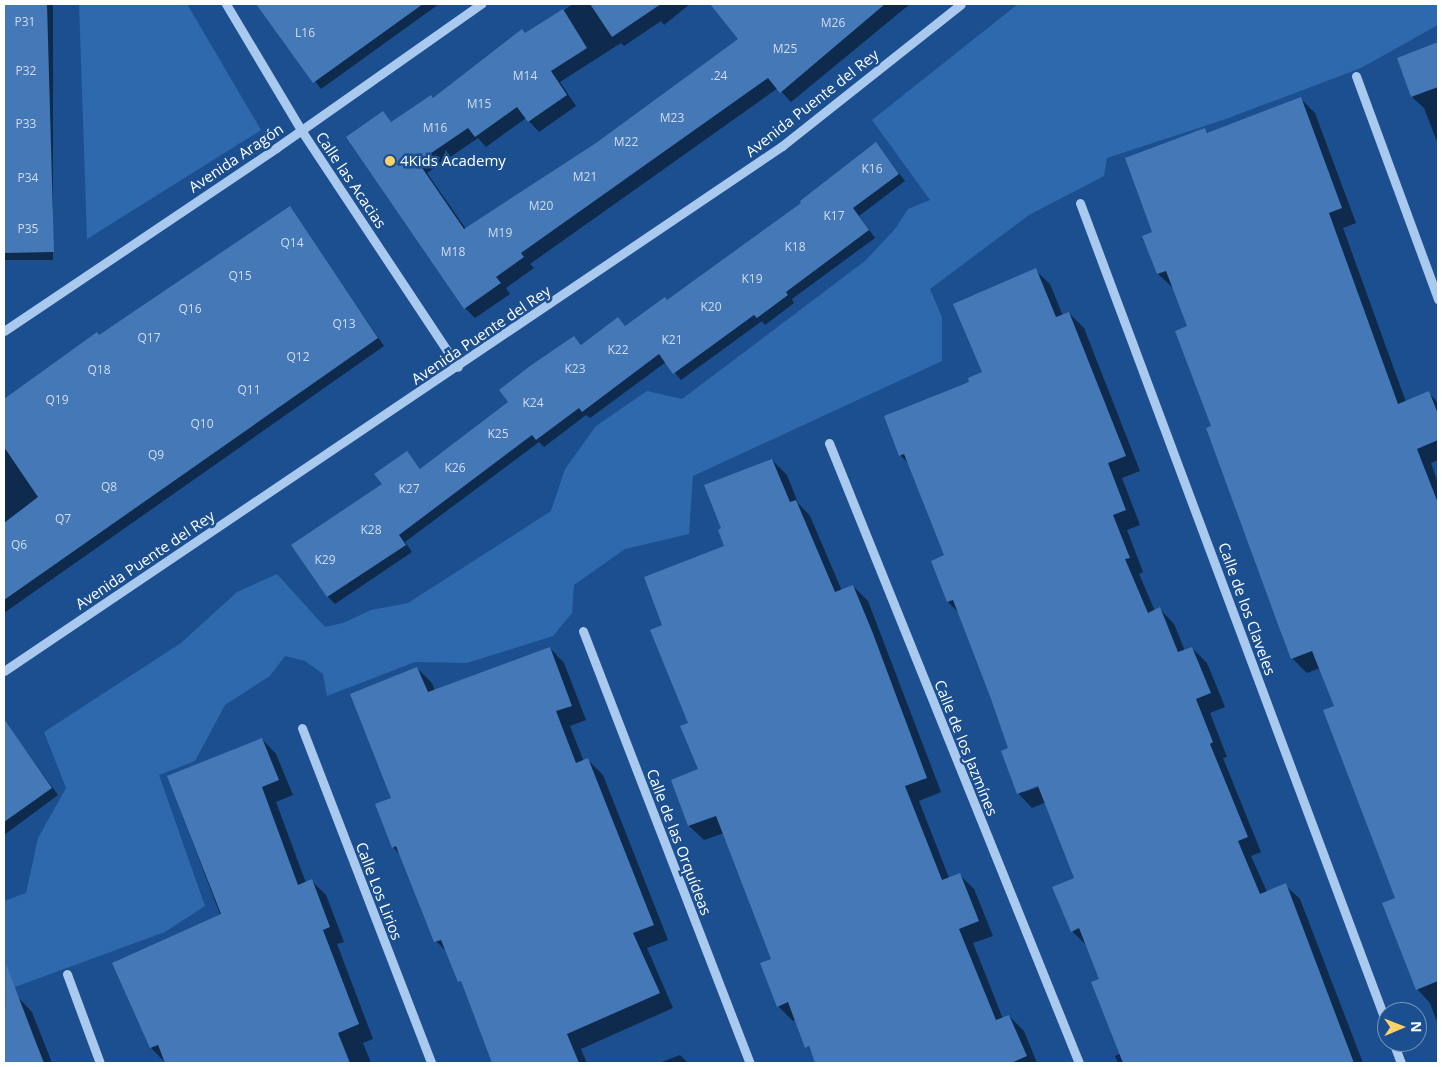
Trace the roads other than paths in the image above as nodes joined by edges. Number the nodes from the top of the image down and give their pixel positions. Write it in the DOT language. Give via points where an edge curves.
graph roads {
  1 [pos="226,4"];
  2 [pos="481,4"];
  3 [pos="961,4"];
  4 [pos="1356,76"];
  5 [pos="301,130"];
  6 [pos="1080,203"];
  7 [pos="1438,299"];
  8 [pos="4,331"];
  9 [pos="458,367"];
  10 [pos="828,443"];
  11 [pos="583,631"];
  12 [pos="4,671"];
  13 [pos="302,728"];
  14 [pos="67,974"];
  15 [pos="1378,1002"];
  16 [pos="100,1063"];
  17 [pos="431,1063"];
  18 [pos="750,1063"];
  19 [pos="1079,1063"];
  1 -- 5 [label="street, Calle las Acacias"];
  2 -- 5 [label="street, Avenida Aragón"];
  3 -- 9 [label="street, Avenida Puente del Rey" via="782,146"];
  4 -- 7 [label="street"];
  5 -- 8 [label="street, Avenida Aragón"];
  5 -- 9 [label="street, Calle las Acacias"];
  6 -- 15 [label="street, Calle de los Claveles"];
  9 -- 12 [label="street, Avenida Puente del Rey"];
  10 -- 19 [label="street, Calle de los Jazmínes"];
  11 -- 18 [label="street, Calle de las Orquídeas"];
  13 -- 17 [label="street, Calle Los Lirios"];
  14 -- 16 [label="street"];
}
